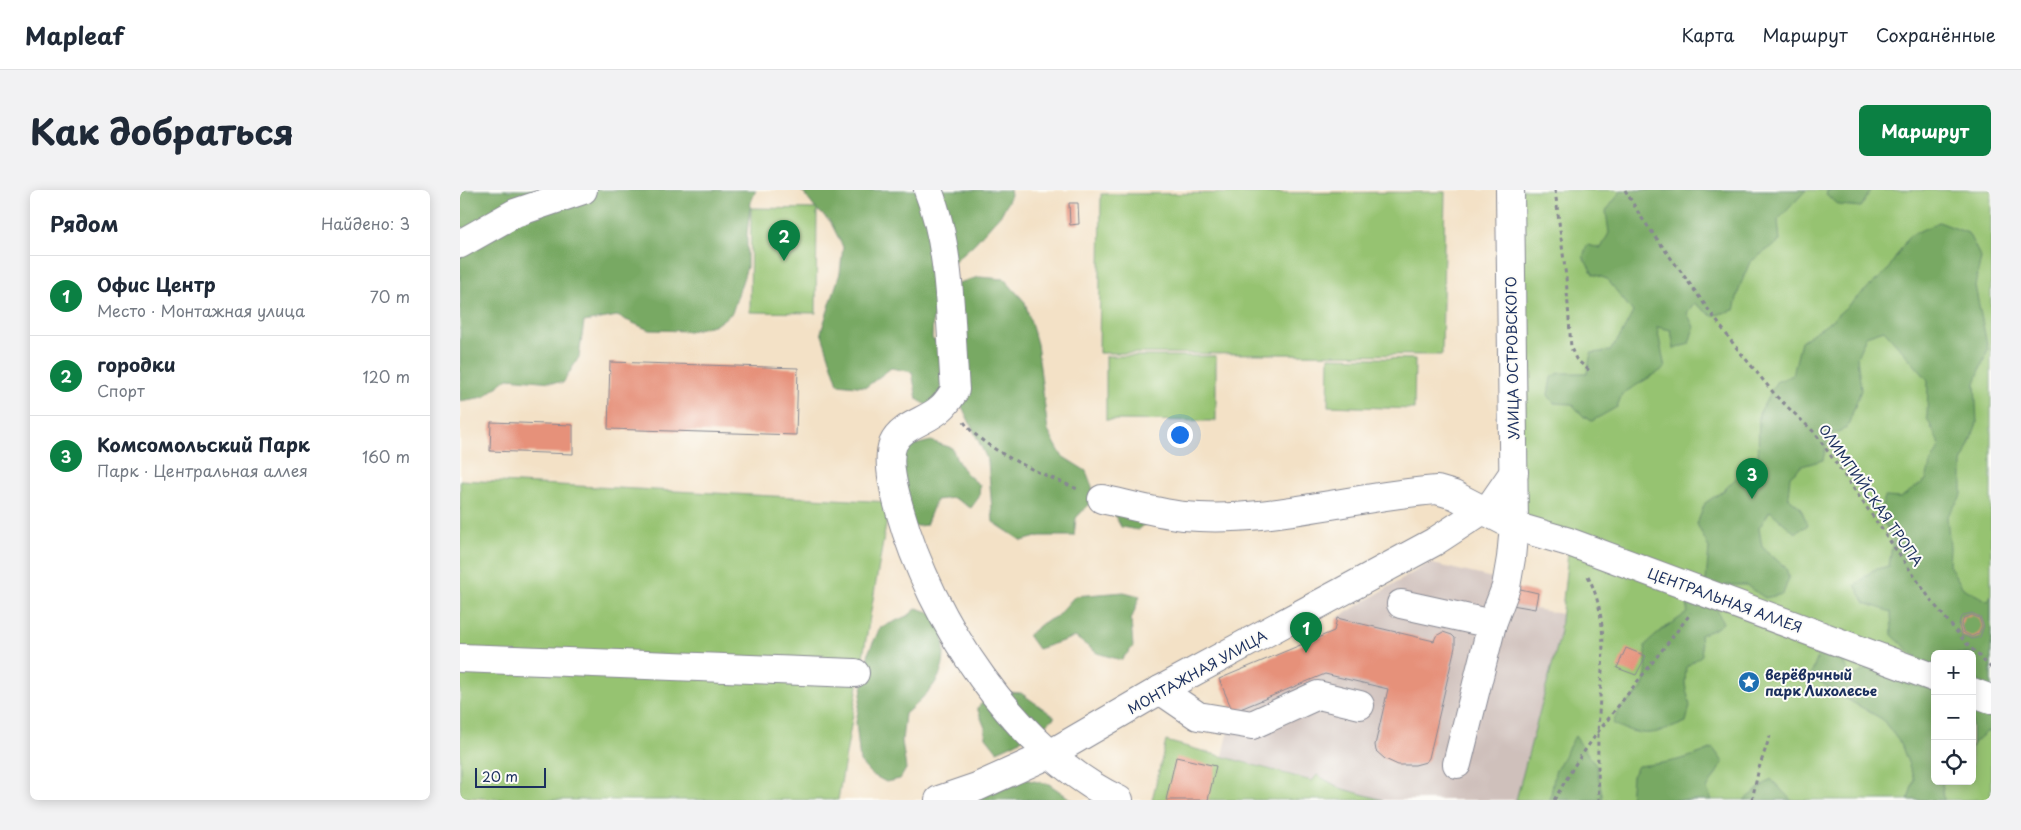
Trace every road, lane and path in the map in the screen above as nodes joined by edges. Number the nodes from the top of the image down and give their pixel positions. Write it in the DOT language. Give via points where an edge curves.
graph roads {
  1 [pos="583,190"];
  2 [pos="928,190"];
  3 [pos="1510,190"];
  4 [pos="1555,190"];
  5 [pos="1625,190"];
  6 [pos="460,244"];
  7 [pos="1591,372"];
  8 [pos="955,390"];
  9 [pos="1514,472"];
  10 [pos="1102,499"];
  11 [pos="1483,510"];
  12 [pos="1514,526"];
  13 [pos="1588,575"];
  14 [pos="1702,590"];
  15 [pos="1401,604"];
  16 [pos="1492,624"];
  17 [pos="460,658"];
  18 [pos="1991,668"];
  19 [pos="855,673"];
  20 [pos="1931,676"];
  21 [pos="1160,690"];
  22 [pos="1976,693"];
  23 [pos="1991,699"];
  24 [pos="1360,705"];
  25 [pos="1598,732"];
  26 [pos="1770,736"];
  27 [pos="1050,754"];
  28 [pos="1457,764"];
  29 [pos="939,800"];
  30 [pos="1119,800"];
  31 [pos="1554,800"];
  32 [pos="1599,800"];
  33 [pos="1752,800"];
  1 -- 6 [label="street" via="515,213"];
  2 -- 8 [label="street" via="945,247"];
  3 -- 9 [label="street, УЛИЦА ОСТРОВСКОГО"];
  4 -- 7 [label="path" via="1571,348 1576,358"];
  5 -- 18 [label="path, ОЛИМПИЙСКАЯ ТРОПА" via="1735,346 1777,397 1815,433 1933,603"];
  8 -- 10 [label="path" via="963,421 984,440 1043,474"];
  8 -- 27 [label="street" via="941,408 911,426 894,443 895,494 928,586 954,635 1003,705"];
  9 -- 11 [label="street, МОНТАЖНАЯ УЛИЦА" via="1492,504"];
  9 -- 12 [label="street, УЛИЦА ОСТРОВСКОГО"];
  10 -- 11 [label="street, ЦЕНТРАЛЬНАЯ АЛЛЕЯ" via="1183,516 1223,517 1275,514 1437,490"];
  11 -- 12 [label="street, ЦЕНТРАЛЬНАЯ АЛЛЕЯ"];
  11 -- 21 [label="street, МОНТАЖНАЯ УЛИЦА" via="1427,546"];
  12 -- 14 [label="street, ЦЕНТРАЛЬНАЯ АЛЛЕЯ" via="1569,542"];
  12 -- 16 [label="street, УЛИЦА ОСТРОВСКОГО" via="1506,587"];
  13 -- 25 [label="path" via="1600,611 1604,644"];
  14 -- 20 [label="street, ЦЕНТРАЛЬНАЯ АЛЛЕЯ"];
  14 -- 25 [label="path" via="1687,620"];
  15 -- 16 [label="street"];
  16 -- 28 [label="street, УЛИЦА ОСТРОВСКОГО"];
  17 -- 19 [label="street"];
  21 -- 24 [label="street" via="1198,716 1252,725 1318,695"];
  21 -- 27 [label="street, МОНТАЖНАЯ УЛИЦА"];
  22 -- 23 [label="street"];
  25 -- 31 [label="path"];
  25 -- 32 [label="path"];
  26 -- 33 [label="path"];
  27 -- 29 [label="street, МОНТАЖНАЯ УЛИЦА"];
  27 -- 30 [label="street"];
}
